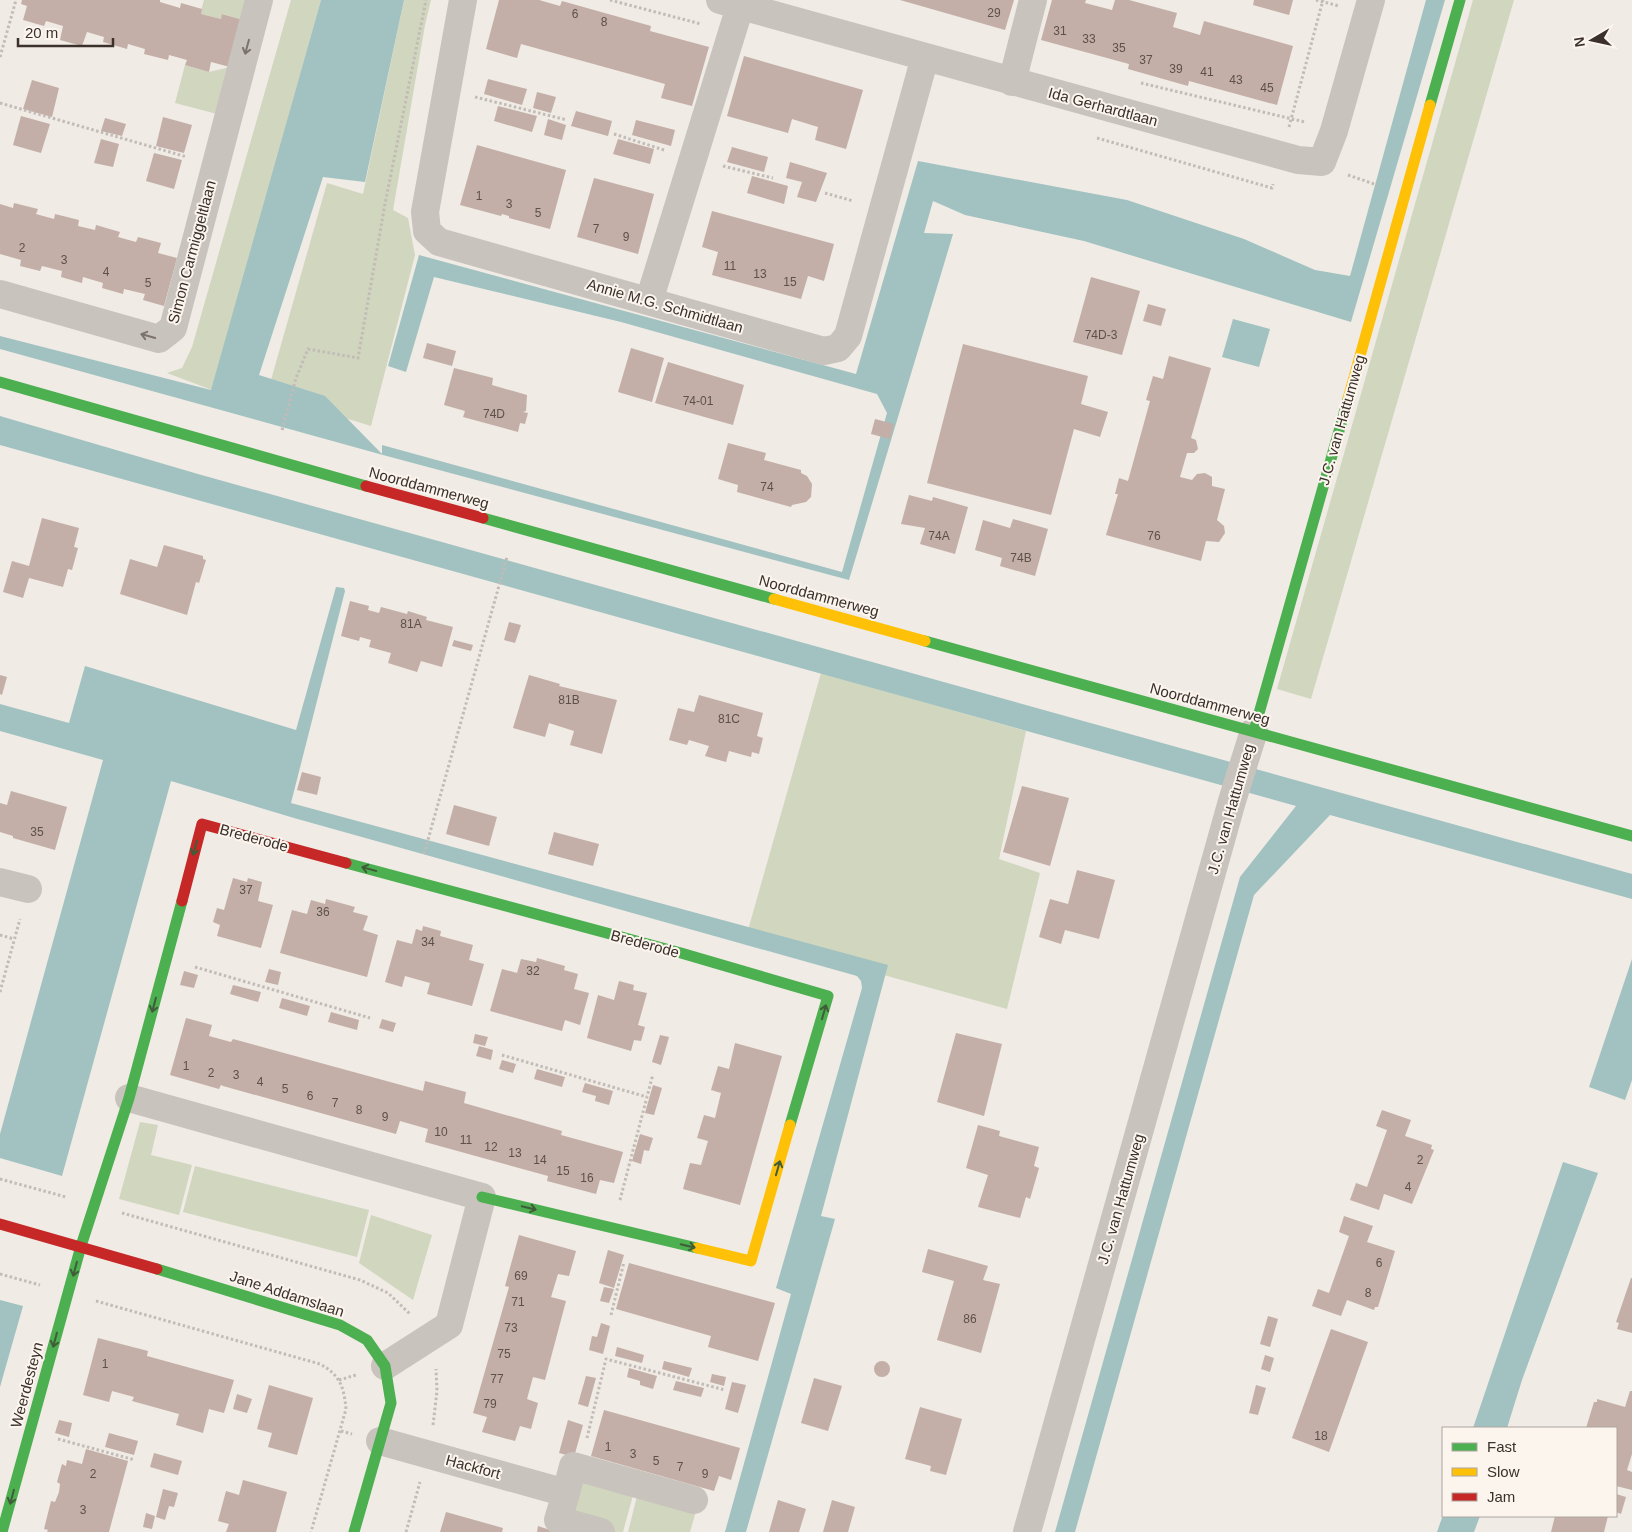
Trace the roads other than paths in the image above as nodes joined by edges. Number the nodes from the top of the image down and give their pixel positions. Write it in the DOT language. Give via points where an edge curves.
graph roads {
  1 [pos="260,0"];
  2 [pos="463,0"];
  3 [pos="1032,0"];
  4 [pos="1371,0"];
  5 [pos="1460,0"];
  6 [pos="734,2"];
  7 [pos="925,57"];
  8 [pos="1012,82"];
  9 [pos="0,294"];
  10 [pos="649,301"];
  11 [pos="0,382"];
  12 [pos="1254,731"];
  13 [pos="1632,836"];
  14 [pos="0,882"];
  15 [pos="28,889"];
  16 [pos="129,1098"];
  17 [pos="482,1197"];
  18 [pos="0,1224"];
  19 [pos="81,1246"];
  20 [pos="385,1366"];
  21 [pos="380,1441"];
  22 [pos="566,1493"];
  23 [pos="694,1500"];
  24 [pos="2,1532"];
  25 [pos="354,1532"];
  26 [pos="601,1532"];
  27 [pos="1027,1532"];
  1 -- 9 [label="street, Simon Carmiggeltlaan, one-way" via="173,328 159,339"];
  2 -- 10 [label="street, Annie M.G. Schmidtlaan" via="425,212 427,230 439,242"];
  3 -- 8 [label="street"];
  4 -- 8 [label="street, Ida Gerhardtlaan" via="1334,131 1322,162 1281,156"];
  5 -- 12 [label="street, J.C. van Hattumweg"];
  6 -- 7 [label="street, Ida Gerhardtlaan"];
  6 -- 10 [label="street" via="732,32"];
  7 -- 8 [label="street, Ida Gerhardtlaan"];
  7 -- 10 [label="street, Annie M.G. Schmidtlaan" via="848,336 838,348 824,351"];
  11 -- 12 [label="street, Noorddammerweg"];
  12 -- 13 [label="street, Noorddammerweg"];
  12 -- 27 [label="street, J.C. van Hattumweg"];
  14 -- 15 [label="street"];
  16 -- 17 [label="street, Brederode"];
  17 -- 16 [label="street, Brederode, one-way" via="751,1261 828,996 202,824"];
  16 -- 19 [label="street, Brederode"];
  17 -- 20 [label="street" via="449,1325"];
  18 -- 19 [label="street, Jane Addamslaan"];
  19 -- 20 [label="street, Jane Addamslaan" via="340,1325 367,1340"];
  19 -- 24 [label="street, Weerdesteyn, one-way"];
  20 -- 21 [label="street, Jane Addamslaan" via="391,1403"];
  21 -- 22 [label="street, Hackfort"];
  21 -- 25 [label="street, Jane Addamslaan"];
  22 -- 23 [label="street" via="573,1466"];
  22 -- 26 [label="street" via="558,1520"];
}
